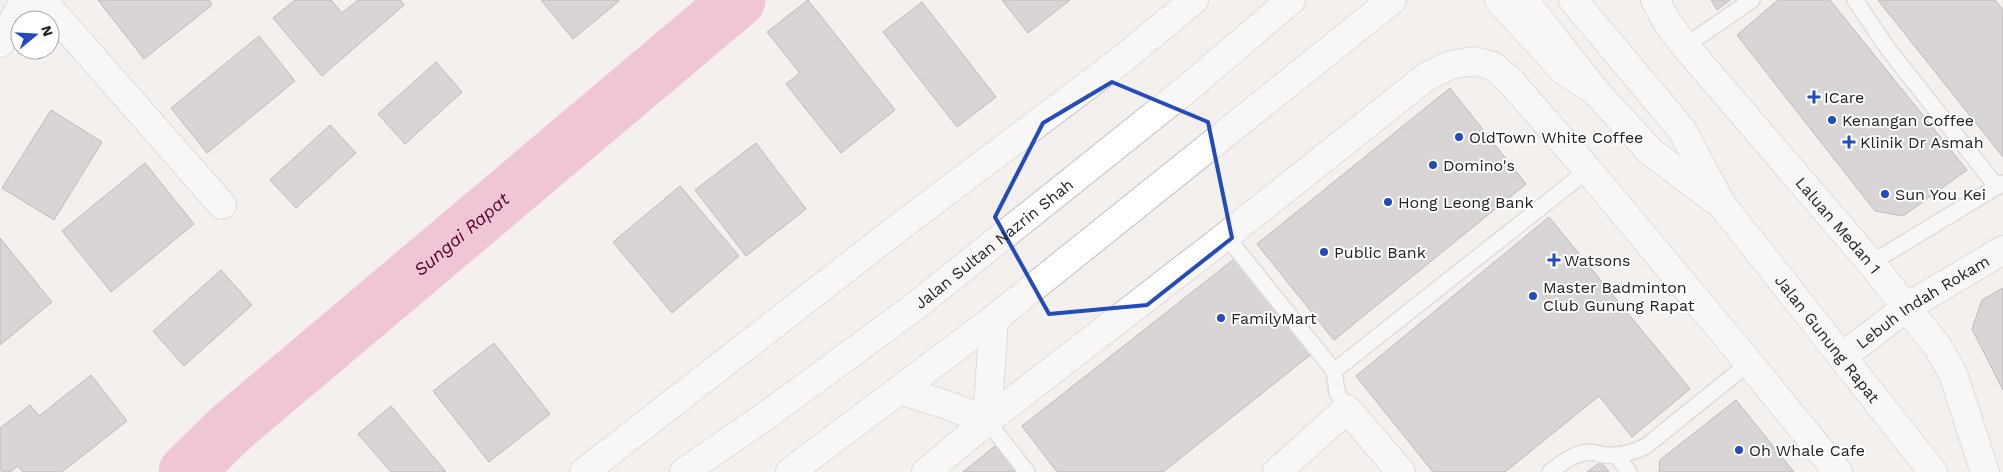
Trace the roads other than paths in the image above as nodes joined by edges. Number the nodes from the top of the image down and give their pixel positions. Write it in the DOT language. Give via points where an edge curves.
graph roads {
  1 [pos="25,0"];
  2 [pos="42,0"];
  3 [pos="1194,0"];
  4 [pos="1291,0"];
  5 [pos="1392,0"];
  6 [pos="1499,0"];
  7 [pos="1524,0"];
  8 [pos="1573,0"];
  9 [pos="1655,0"];
  10 [pos="1752,0"];
  11 [pos="1855,0"];
  12 [pos="0,43"];
  13 [pos="1685,46"];
  14 [pos="1595,91"];
  15 [pos="1588,170"];
  16 [pos="2000,185"];
  17 [pos="222,204"];
  18 [pos="1722,205"];
  19 [pos="1226,236"];
  20 [pos="2003,250"];
  21 [pos="1872,263"];
  22 [pos="1907,307"];
  23 [pos="994,319"];
  24 [pos="1842,357"];
  25 [pos="1749,363"];
  26 [pos="1334,372"];
  27 [pos="900,390"];
  28 [pos="1347,409"];
  29 [pos="987,421"];
  30 [pos="1616,455"];
  31 [pos="584,472"];
  32 [pos="684,472"];
  33 [pos="790,472"];
  34 [pos="926,472"];
  35 [pos="1027,472"];
  36 [pos="1277,472"];
  37 [pos="1401,472"];
  38 [pos="1550,472"];
  39 [pos="1629,472"];
  40 [pos="1838,472"];
  41 [pos="1933,472"];
  42 [pos="1985,472"];
  1 -- 12 [label="main road"];
  2 -- 17 [label="main road"];
  3 -- 31 [label="main road" via="1120,61 898,228"];
  4 -- 32 [label="main road, Jalan Sultan Nazrin Shah" via="1188,88 913,308"];
  5 -- 23 [label="main road"];
  6 -- 14 [label="main road" via="1563,70"];
  7 -- 14 [label="main road"];
  8 -- 18 [label="main road, Jalan Gunung Rapat" via="1682,130"];
  9 -- 13 [label="main road, Laluan Medan 1"];
  10 -- 13 [label="lane"];
  11 -- 16 [label="lane" via="1888,49"];
  13 -- 21 [label="main road, Laluan Medan 1"];
  14 -- 18 [label="main road, Jalan Gunung Rapat" via="1650,151"];
  15 -- 19 [label="main road" via="1493,66 1474,61 1450,65 1426,77"];
  15 -- 25 [label="main road"];
  15 -- 26 [label="lane"];
  16 -- 21 [label="lane"];
  18 -- 24 [label="main road, Jalan Gunung Rapat"];
  19 -- 26 [label="lane"];
  19 -- 29 [label="main road"];
  20 -- 22 [label="main road, Lebuh Indah Rokam"];
  21 -- 22 [label="main road, Laluan Medan 1"];
  22 -- 24 [label="main road, Lebuh Indah Rokam"];
  22 -- 42 [label="main road, Laluan Medan 1" via="1938,347 1953,374"];
  23 -- 27 [label="main road"];
  23 -- 29 [label="main road"];
  24 -- 41 [label="main road, Jalan Gunung Rapat"];
  25 -- 30 [label="lane" via="1646,446 1632,453"];
  25 -- 40 [label="main road"];
  26 -- 28 [label="lane" via="1338,392"];
  27 -- 29 [label="main road"];
  27 -- 33 [label="main road"];
  28 -- 36 [label="main road"];
  28 -- 37 [label="main road"];
  29 -- 34 [label="main road"];
  29 -- 35 [label="lane"];
  30 -- 38 [label="lane" via="1590,452 1576,455"];
  30 -- 39 [label="lane"];
}
